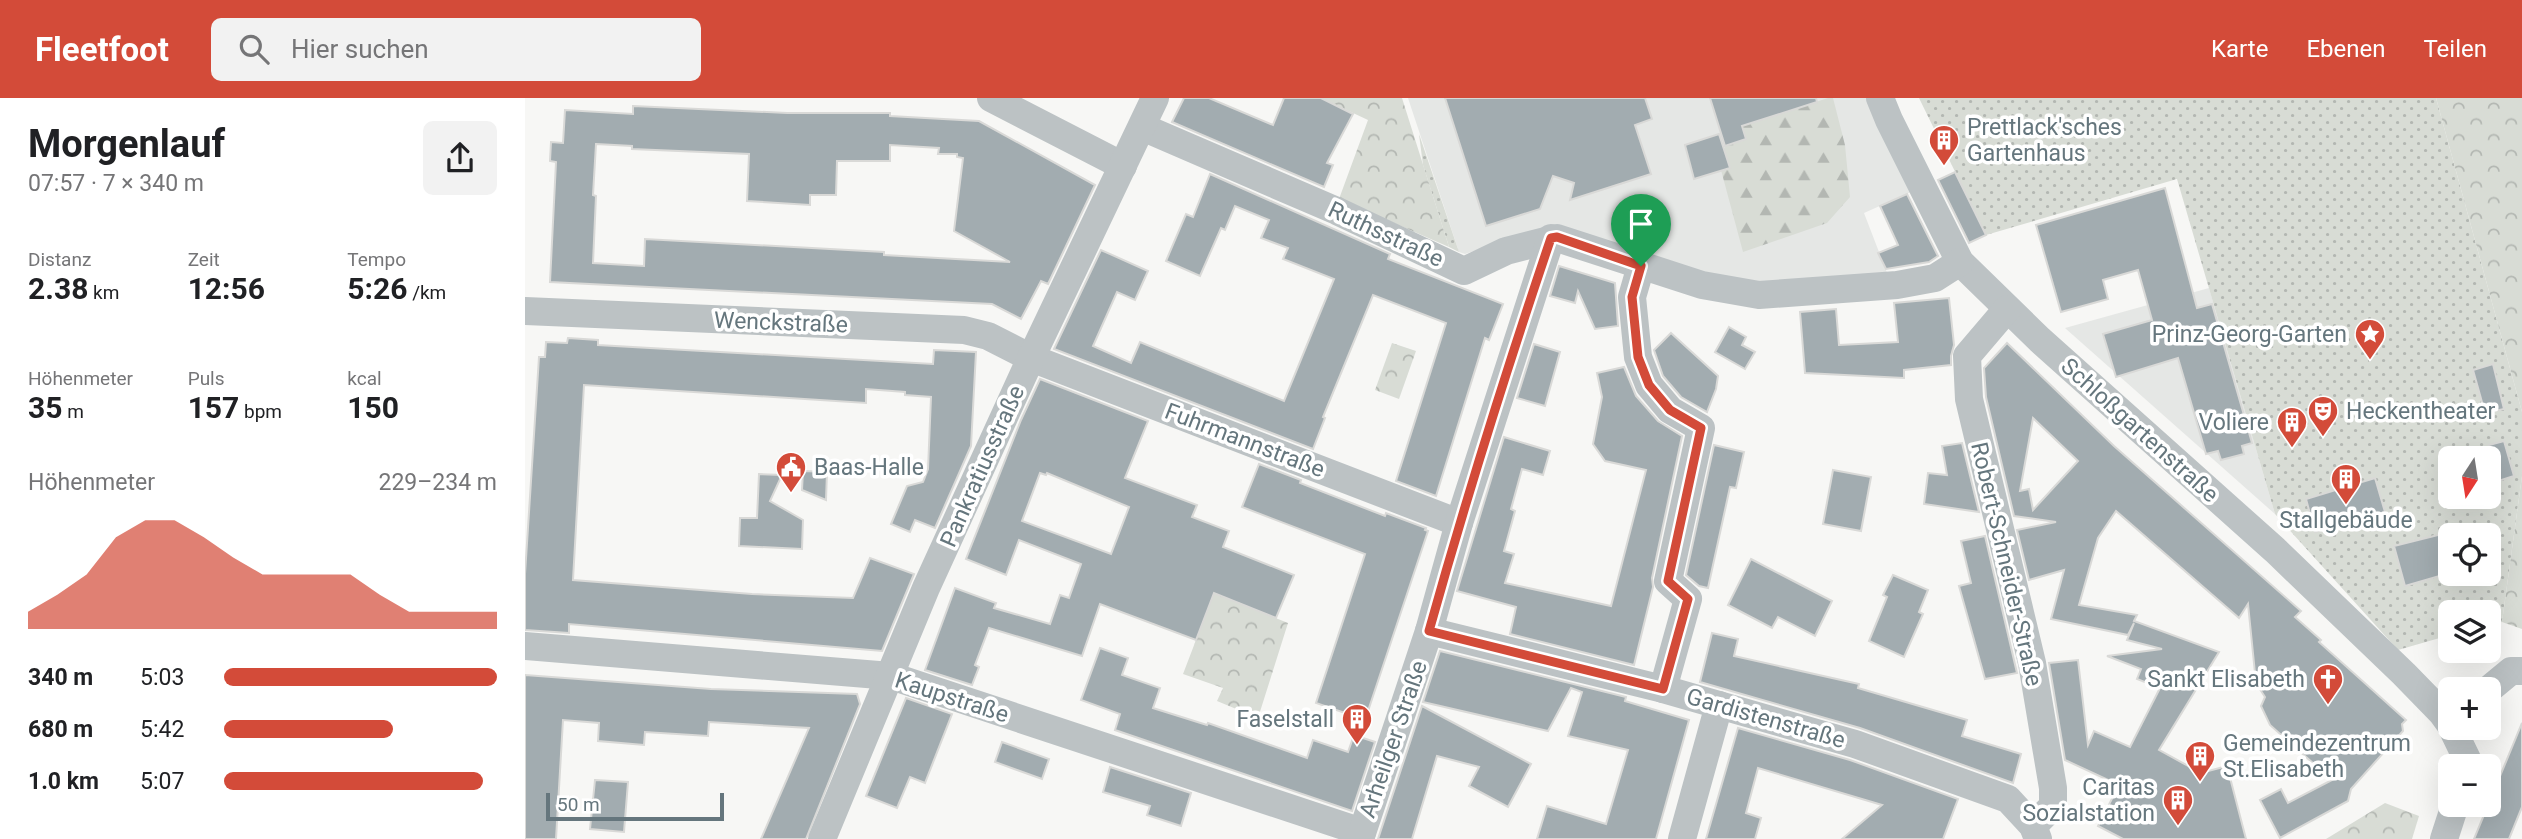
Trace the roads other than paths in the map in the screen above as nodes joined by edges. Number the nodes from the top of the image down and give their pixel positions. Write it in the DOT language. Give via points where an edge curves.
graph roads {
  1 [pos="991,98"];
  2 [pos="1155,98"];
  3 [pos="1880,98"];
  4 [pos="1142,127"];
  5 [pos="1123,166"];
  6 [pos="1551,238"];
  7 [pos="1960,262"];
  8 [pos="1641,266"];
  9 [pos="2007,309"];
  10 [pos="525,311"];
  11 [pos="1031,358"];
  12 [pos="1459,523"];
  13 [pos="1429,631"];
  14 [pos="525,646"];
  15 [pos="2522,671"];
  16 [pos="891,676"];
  17 [pos="2501,680"];
  18 [pos="1663,689"];
  19 [pos="1720,705"];
  20 [pos="2438,709"];
  21 [pos="2451,817"];
  22 [pos="2036,833"];
  23 [pos="1361,835"];
  24 [pos="822,839"];
  25 [pos="1682,839"];
  26 [pos="2444,839"];
  1 -- 5 [label="street"];
  2 -- 4 [label="street, Pankratiusstraße"];
  3 -- 7 [label="street, Schloßgartenstraße"];
  4 -- 5 [label="street, Pankratiusstraße"];
  4 -- 6 [label="street, Ruthsstraße" via="1464,271 1506,251"];
  5 -- 11 [label="street, Pankratiusstraße"];
  6 -- 8 [label="street"];
  6 -- 12 [label="street, Arheilger Straße"];
  7 -- 8 [label="street" via="1935,278 1897,285 1759,296"];
  7 -- 9 [label="street, Schloßgartenstraße"];
  8 -- 18 [label="street" via="1632,297 1641,367 1670,410 1701,428 1668,581 1688,599"];
  9 -- 20 [label="street, Schloßgartenstraße" via="2275,550"];
  9 -- 22 [label="street, Robert-Schneider-Straße" via="1967,356 1969,399 2032,663 2053,788 2053,806"];
  10 -- 11 [label="street, Wenckstraße" via="964,330 988,336"];
  11 -- 12 [label="street, Fuhrmannstraße"];
  11 -- 16 [label="street, Pankratiusstraße" via="926,587"];
  12 -- 13 [label="street, Arheilger Straße"];
  13 -- 18 [label="street, Gardistenstraße"];
  13 -- 23 [label="street, Arheilger Straße"];
  14 -- 16 [label="street, Kaupstraße"];
  15 -- 17 [label="street" via="2511,671"];
  16 -- 23 [label="street, Kaupstraße"];
  16 -- 24 [label="street, Pankratiusstraße"];
  18 -- 19 [label="street, Gardistenstraße"];
  19 -- 22 [label="street, Gardistenstraße" via="1855,744 2008,799"];
  19 -- 25 [label="street"];
  21 -- 26 [label="street"];
}
